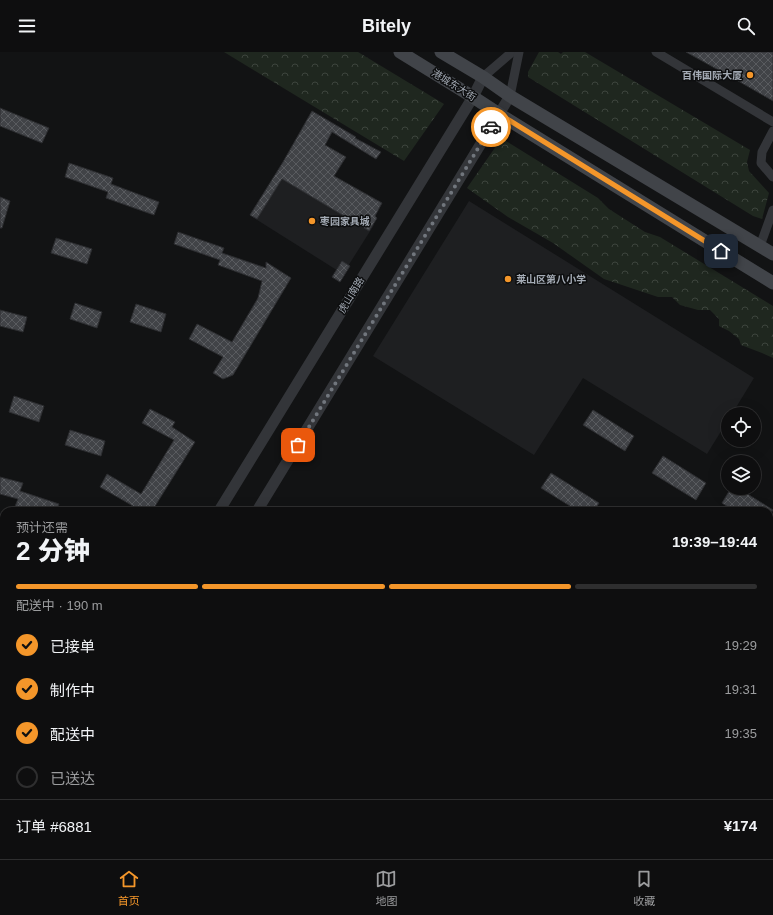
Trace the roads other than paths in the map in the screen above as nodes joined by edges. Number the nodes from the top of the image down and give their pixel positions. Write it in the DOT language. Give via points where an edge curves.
graph roads {
  1 [pos="400,52"];
  2 [pos="441,52"];
  3 [pos="512,52"];
  4 [pos="520,52"];
  5 [pos="656,52"];
  6 [pos="482,78"];
  7 [pos="510,96"];
  8 [pos="473,97"];
  9 [pos="499,114"];
  10 [pos="773,122"];
  11 [pos="773,131"];
  12 [pos="773,178"];
  13 [pos="773,210"];
  14 [pos="761,245"];
  15 [pos="773,254"];
  16 [pos="773,283"];
  17 [pos="221,507"];
  18 [pos="259,507"];
  1 -- 8 [label="main road, 港城东大街"];
  2 -- 6 [label="main road"];
  3 -- 6 [label="street"];
  4 -- 7 [label="street"];
  5 -- 10 [label="street"];
  6 -- 7 [label="main road"];
  6 -- 8 [label="street, 虎山南路"];
  7 -- 9 [label="street"];
  7 -- 14 [label="main road"];
  8 -- 9 [label="main road, 港城东大街"];
  8 -- 17 [label="street, 虎山南路"];
  9 -- 16 [label="main road, 港城东大街"];
  9 -- 18 [label="street"];
  11 -- 12 [label="street" via="762,152 761,163"];
  13 -- 14 [label="street"];
  14 -- 15 [label="main road"];
}
